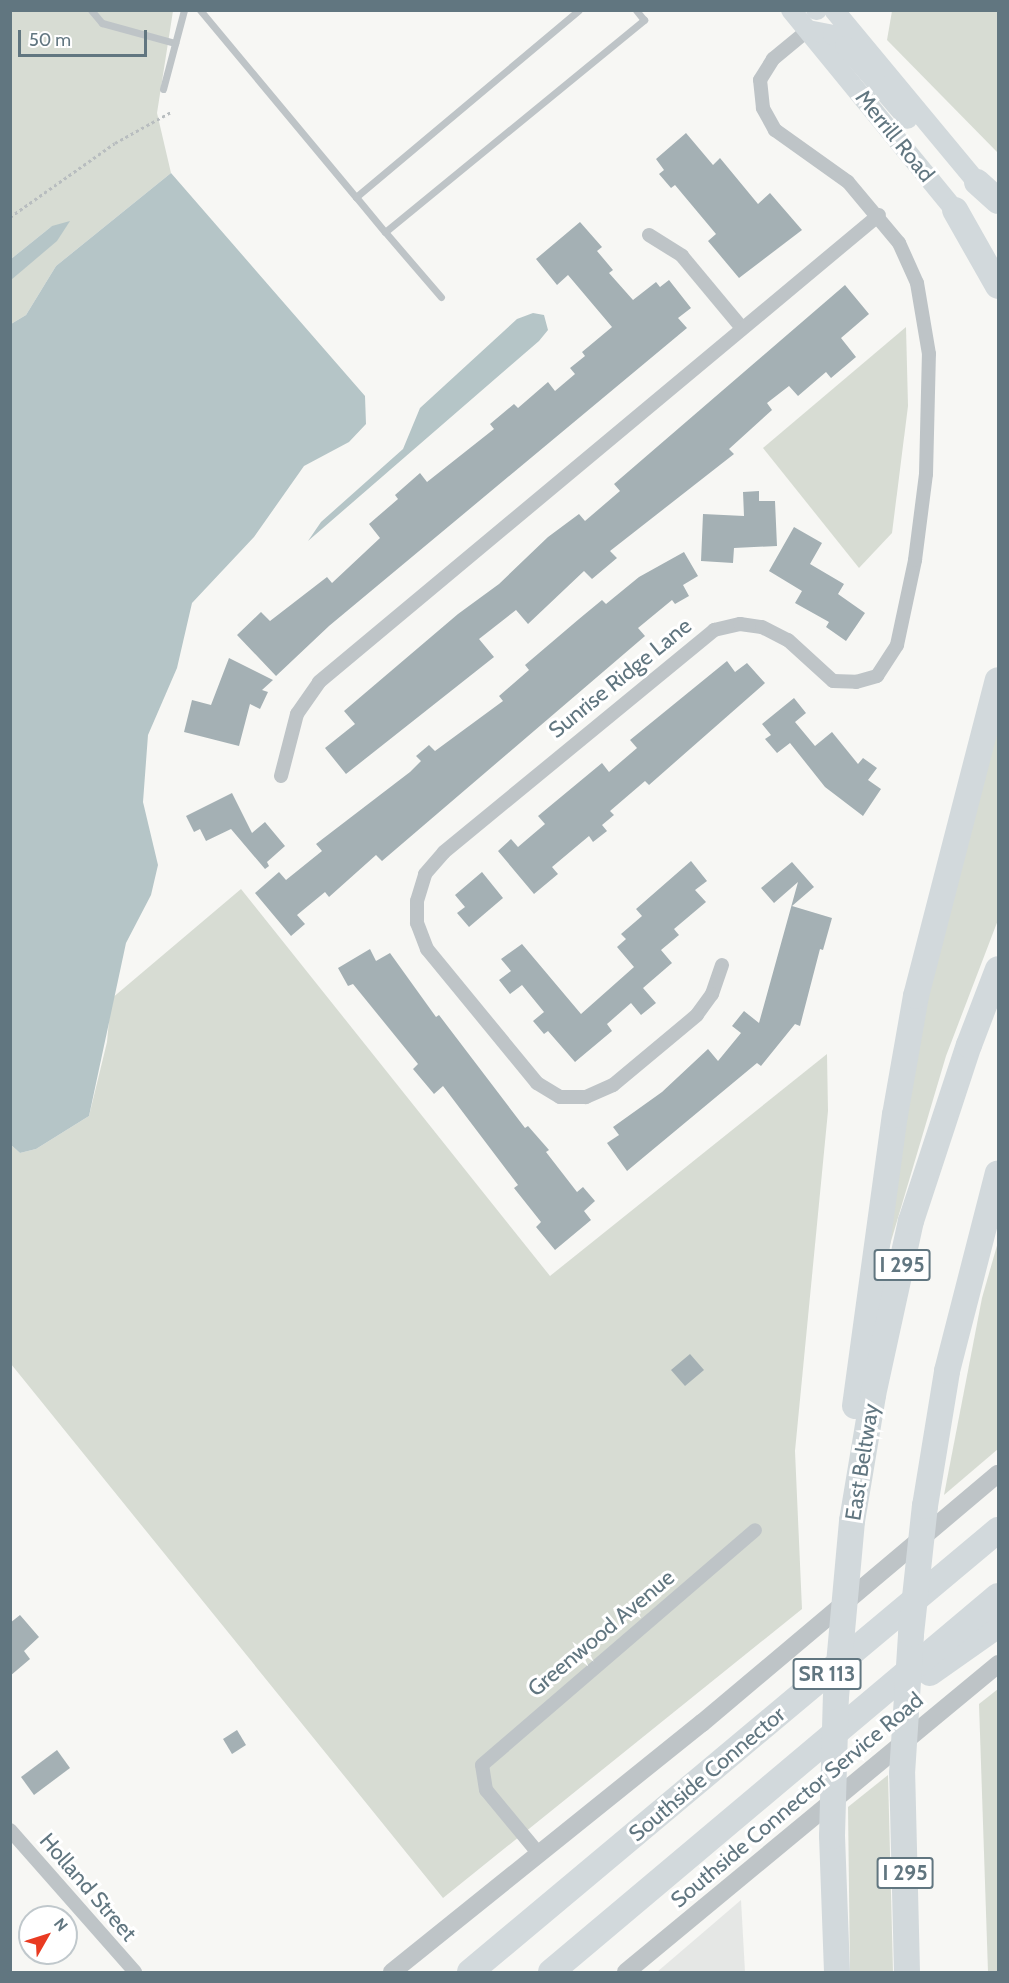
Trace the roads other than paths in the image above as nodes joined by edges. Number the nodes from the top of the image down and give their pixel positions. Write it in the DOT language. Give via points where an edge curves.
graph roads {
  1 [pos="92,10"];
  2 [pos="184,10"];
  3 [pos="200,10"];
  4 [pos="579,10"];
  5 [pos="636,10"];
  6 [pos="791,10"];
  7 [pos="834,10"];
  8 [pos="808,30"];
  9 [pos="175,43"];
  10 [pos="163,89"];
  11 [pos="969,173"];
  12 [pos="356,197"];
  13 [pos="999,201"];
  14 [pos="999,208"];
  15 [pos="955,210"];
  16 [pos="879,215"];
  17 [pos="385,232"];
  18 [pos="649,235"];
  19 [pos="999,263"];
  20 [pos="999,286"];
  21 [pos="441,297"];
  22 [pos="742,328"];
  23 [pos="999,680"];
  24 [pos="281,776"];
  25 [pos="722,965"];
  26 [pos="999,969"];
  27 [pos="999,1173"];
  28 [pos="999,1474"];
  29 [pos="852,1521"];
  30 [pos="755,1530"];
  31 [pos="999,1530"];
  32 [pos="999,1596"];
  33 [pos="999,1625"];
  34 [pos="999,1664"];
  35 [pos="797,1767"];
  36 [pos="10,1830"];
  37 [pos="539,1854"];
  38 [pos="135,1972"];
  39 [pos="392,1972"];
  40 [pos="470,1972"];
  41 [pos="551,1972"];
  42 [pos="626,1972"];
  43 [pos="837,1972"];
  44 [pos="907,1972"];
  1 -- 9 [label="lane" via="102,23"];
  2 -- 9 [label="lane"];
  3 -- 12 [label="lane"];
  4 -- 12 [label="lane"];
  5 -- 17 [label="lane" via="644,20"];
  6 -- 8 [label="main road, Merrill Road"];
  7 -- 11 [label="main road, Merrill Road"];
  8 -- 11 [label="main road" via="833,35 846,46 940,157"];
  8 -- 15 [label="main road, Merrill Road"];
  8 -- 16 [label="street, Sunrise Ridge Lane" via="773,59 760,80 763,108 775,130 848,182"];
  9 -- 10 [label="lane"];
  11 -- 13 [label="highway"];
  11 -- 14 [label="main road, Merrill Road"];
  12 -- 17 [label="lane"];
  15 -- 19 [label="main road, Merrill Road"];
  15 -- 20 [label="highway"];
  16 -- 22 [label="street"];
  16 -- 25 [label="street, Sunrise Ridge Lane" via="899,243 917,283 929,354 926,474 915,560 897,645 877,676 856,682 833,681 812,666 788,640 762,627 740,624 714,630 444,852 425,874 417,901 417,922 427,949 537,1083 560,1096 586,1097 613,1085 697,1015 711,994"];
  17 -- 21 [label="lane"];
  18 -- 22 [label="street" via="682,256"];
  22 -- 24 [label="street" via="320,682 297,714"];
  23 -- 29 [label="highway" via="916,996 855,1401"];
  26 -- 29 [label="highway, East Beltway / I 295" via="969,1045 911,1221 873,1395"];
  27 -- 44 [label="highway, I 295" via="947,1371 925,1506 911,1634 902,1774"];
  28 -- 37 [label="street, Southside Connector"];
  29 -- 43 [label="highway, East Beltway / I 295" via="836,1697 832,1836"];
  30 -- 37 [label="street, Greenwood Avenue" via="489,1755 481,1771 486,1790"];
  31 -- 40 [label="highway, Southside Connector / SR 113"];
  32 -- 35 [label="highway, SR 113"];
  33 -- 35 [label="highway"];
  34 -- 42 [label="street, Southside Connector Service Road"];
  35 -- 41 [label="highway, SR 113"];
  36 -- 38 [label="street, Holland Street"];
  37 -- 39 [label="street, Southside Connector"];
}
